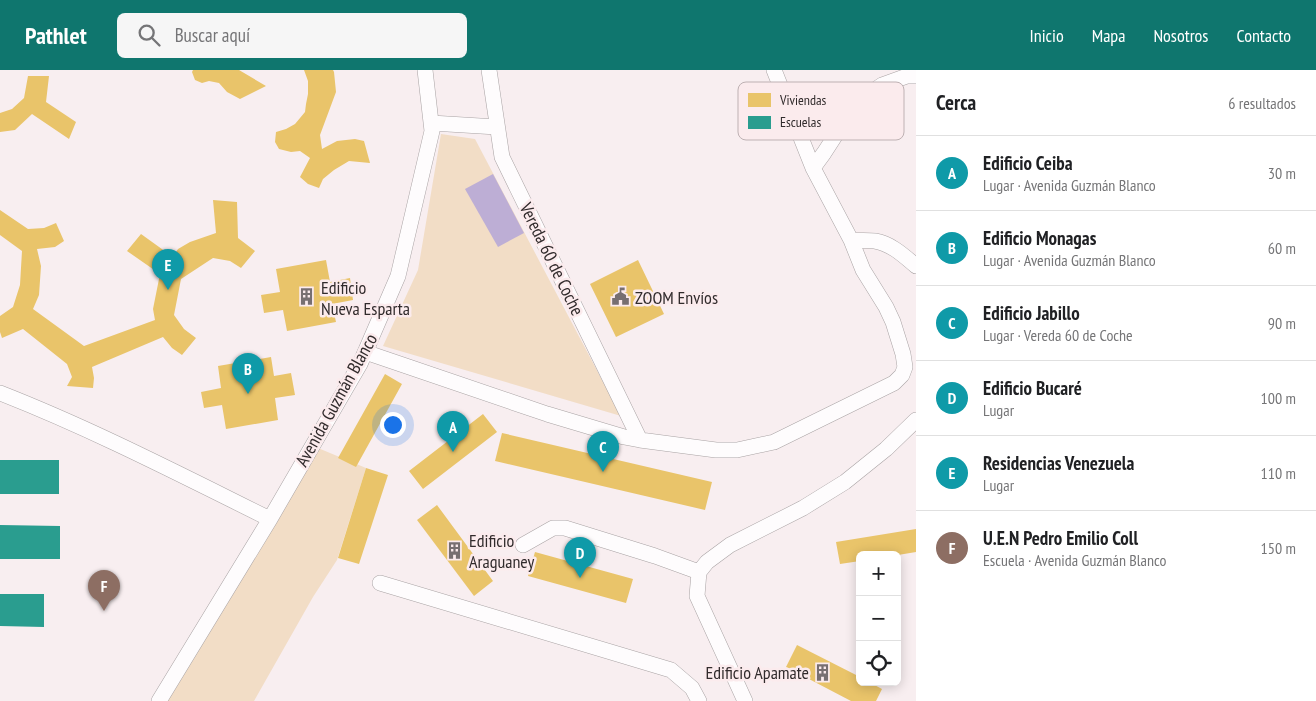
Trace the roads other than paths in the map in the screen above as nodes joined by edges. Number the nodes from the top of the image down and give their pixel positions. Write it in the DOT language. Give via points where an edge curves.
graph roads {
  1 [pos="425,70"];
  2 [pos="489,70"];
  3 [pos="774,70"];
  4 [pos="916,76"];
  5 [pos="779,82"];
  6 [pos="890,82"];
  7 [pos="431,123"];
  8 [pos="497,127"];
  9 [pos="801,140"];
  10 [pos="832,140"];
  11 [pos="812,168"];
  12 [pos="851,240"];
  13 [pos="916,266"];
  14 [pos="365,352"];
  15 [pos="0,393"];
  16 [pos="916,420"];
  17 [pos="640,440"];
  18 [pos="270,519"];
  19 [pos="523,545"];
  20 [pos="699,572"];
  21 [pos="380,583"];
  22 [pos="159,701"];
  23 [pos="699,701"];
  24 [pos="745,701"];
  1 -- 7 [label="street, Avenida Guzmán Blanco"];
  2 -- 8 [label="street, Vereda 60 de Coche"];
  3 -- 5 [label="street"];
  4 -- 6 [label="street"];
  7 -- 8 [label="street"];
  7 -- 14 [label="street, Avenida Guzmán Blanco" via="432,131 398,276"];
  8 -- 17 [label="street, Vereda 60 de Coche" via="502,157"];
  9 -- 11 [label="street"];
  10 -- 11 [label="street"];
  11 -- 12 [label="street"];
  12 -- 13 [label="street" via="888,245"];
  12 -- 17 [label="street" via="898,337 905,367 894,383 774,442 755,447 716,450"];
  14 -- 17 [label="street" via="547,414"];
  14 -- 18 [label="street, Avenida Guzmán Blanco"];
  15 -- 18 [label="street" via="142,456"];
  16 -- 20 [label="street" via="845,482 803,508 730,545"];
  18 -- 22 [label="street, Avenida Guzmán Blanco"];
  19 -- 20 [label="street" via="553,528 564,528"];
  20 -- 24 [label="street" via="697,596"];
  21 -- 23 [label="street" via="671,670 692,688"];
}
